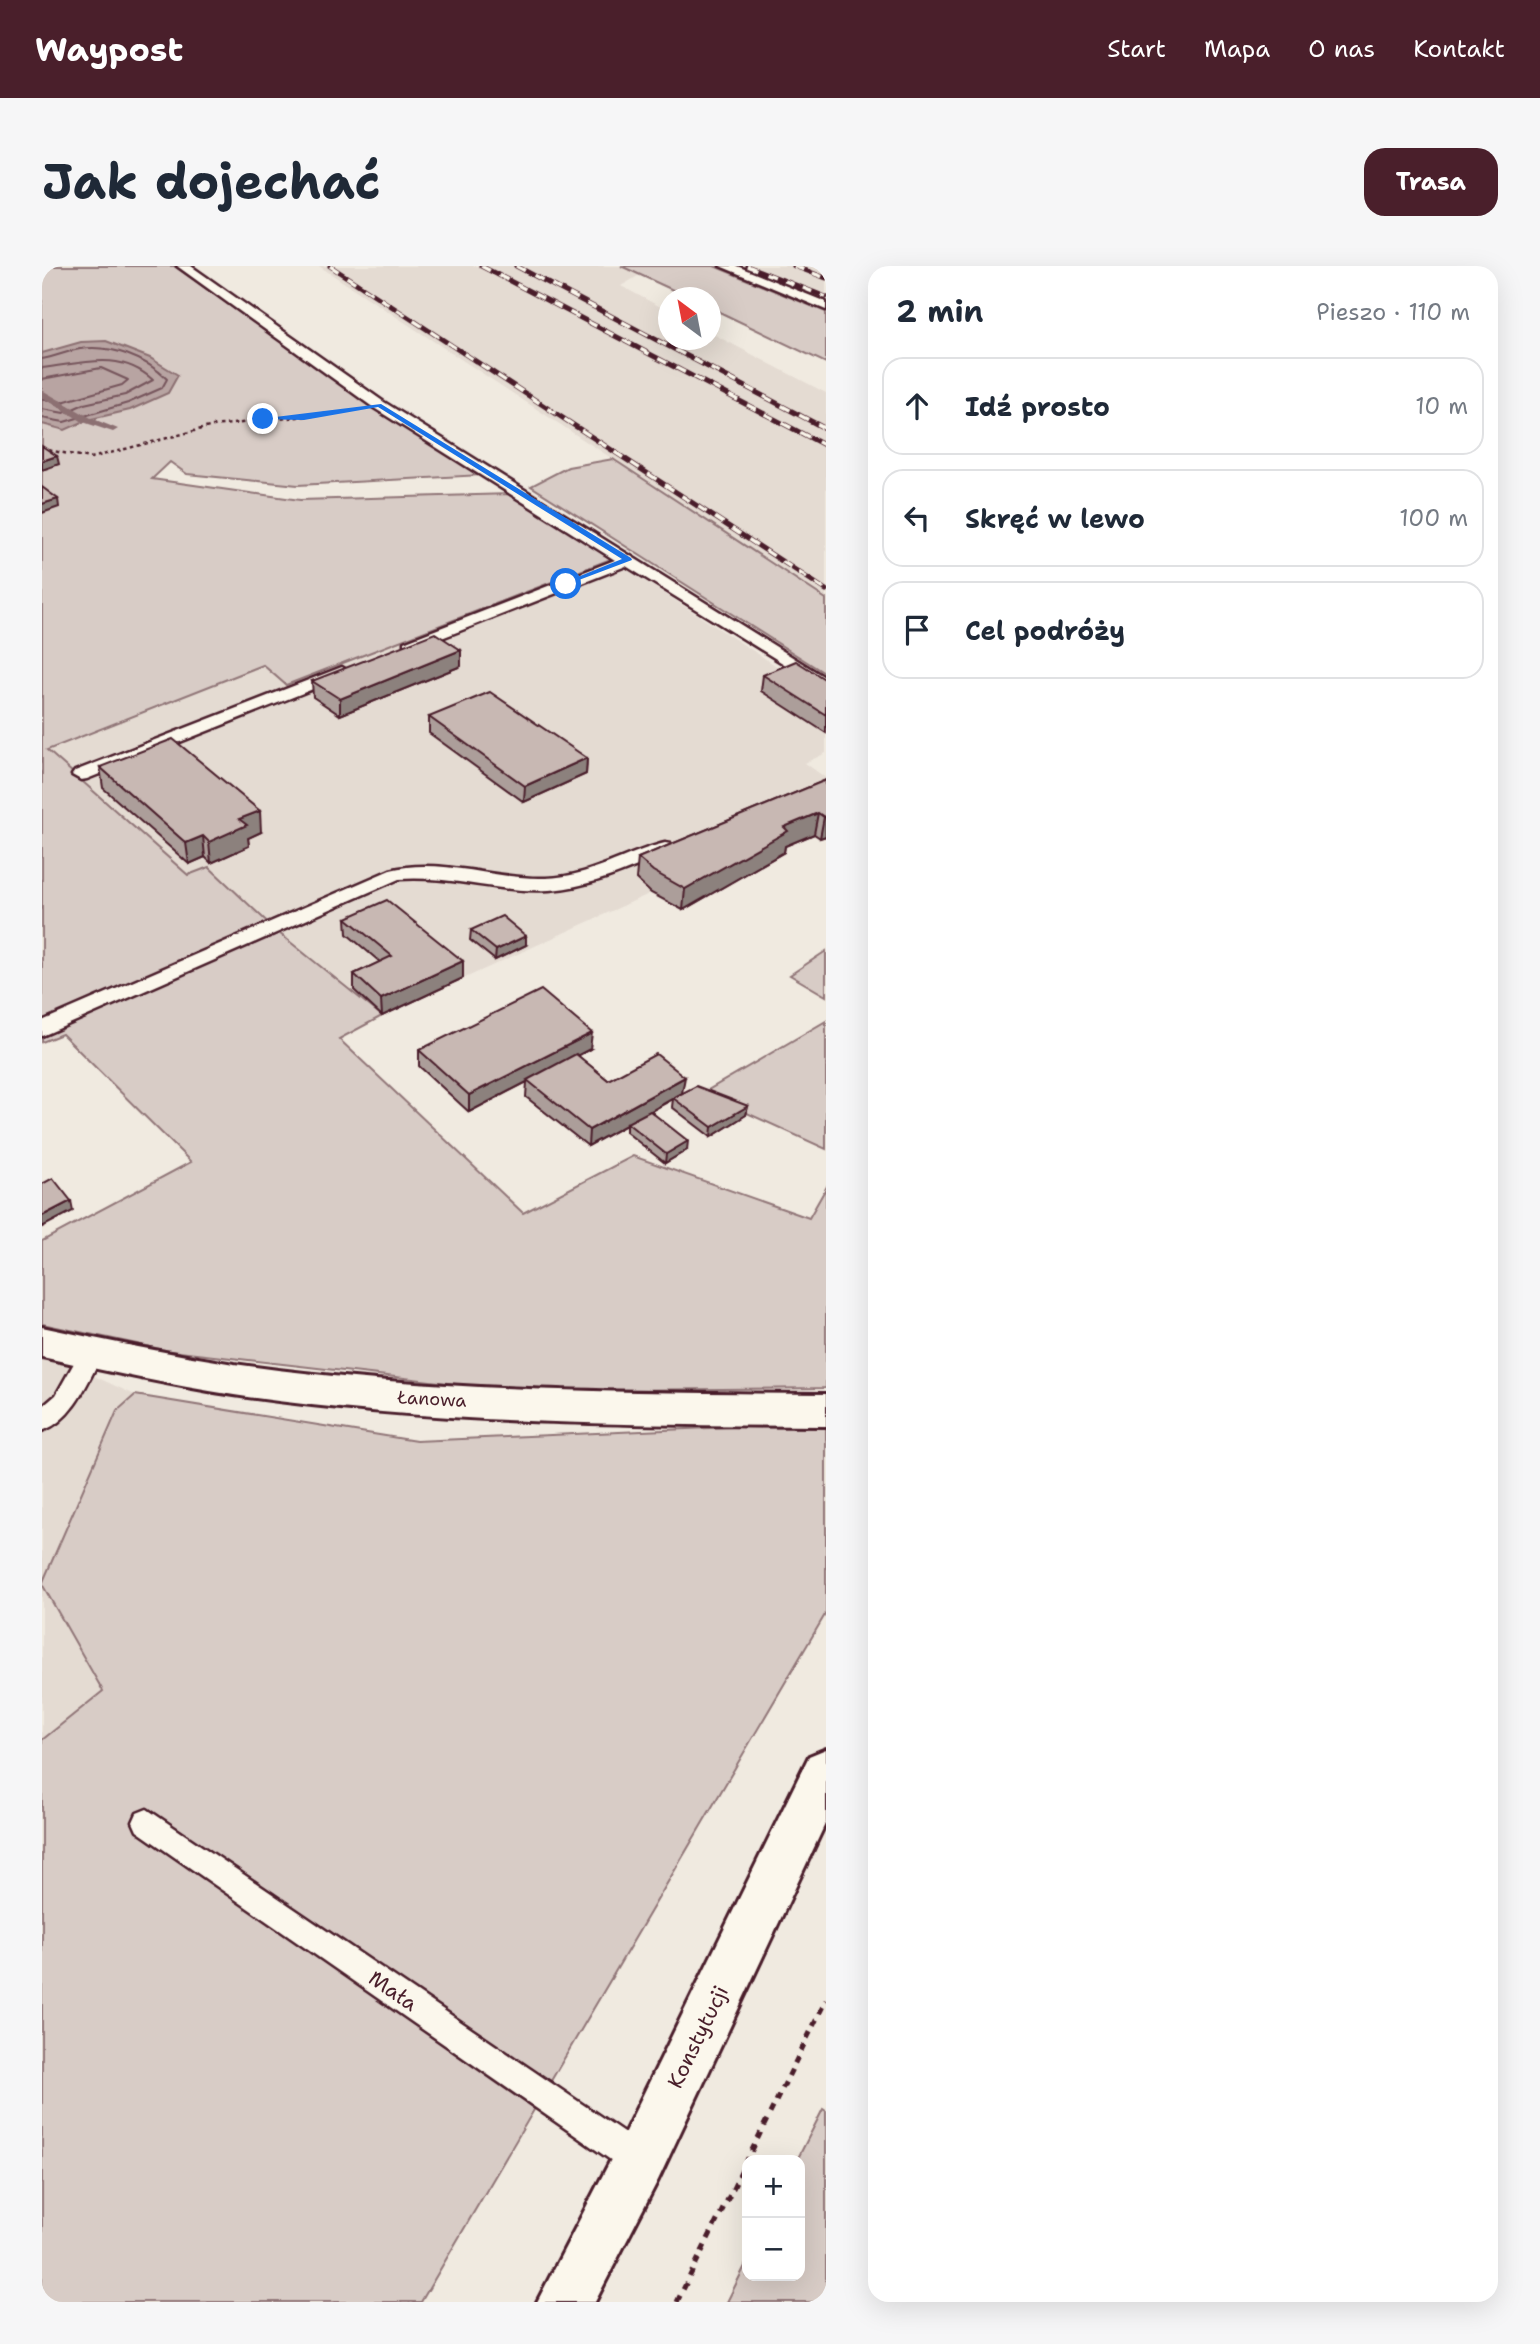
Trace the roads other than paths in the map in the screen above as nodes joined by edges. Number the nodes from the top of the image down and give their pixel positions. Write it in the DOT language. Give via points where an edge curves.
graph roads {
  1 [pos="183,266"];
  2 [pos="726,266"];
  3 [pos="826,306"];
  4 [pos="628,560"];
  5 [pos="394,652"];
  6 [pos="356,666"];
  7 [pos="826,685"];
  8 [pos="81,775"];
  9 [pos="688,838"];
  10 [pos="42,1029"];
  11 [pos="42,1342"];
  12 [pos="91,1353"];
  13 [pos="826,1409"];
  14 [pos="42,1421"];
  15 [pos="826,1771"];
  16 [pos="147,1822"];
  17 [pos="639,2161"];
  18 [pos="565,2302"];
  1 -- 4 [label="lane" via="379,405"];
  2 -- 3 [label="lane"];
  4 -- 5 [label="lane"];
  4 -- 7 [label="lane"];
  6 -- 8 [label="lane"];
  9 -- 10 [label="lane" via="589,879 560,883 420,871 396,874"];
  11 -- 12 [label="street, Łanowa"];
  12 -- 13 [label="street, Łanowa" via="163,1368 371,1395 573,1407"];
  12 -- 14 [label="lane" via="64,1402"];
  15 -- 17 [label="street, Konstytucji"];
  16 -- 17 [label="lane, Mała"];
  17 -- 18 [label="street, Konstytucji"];
}
